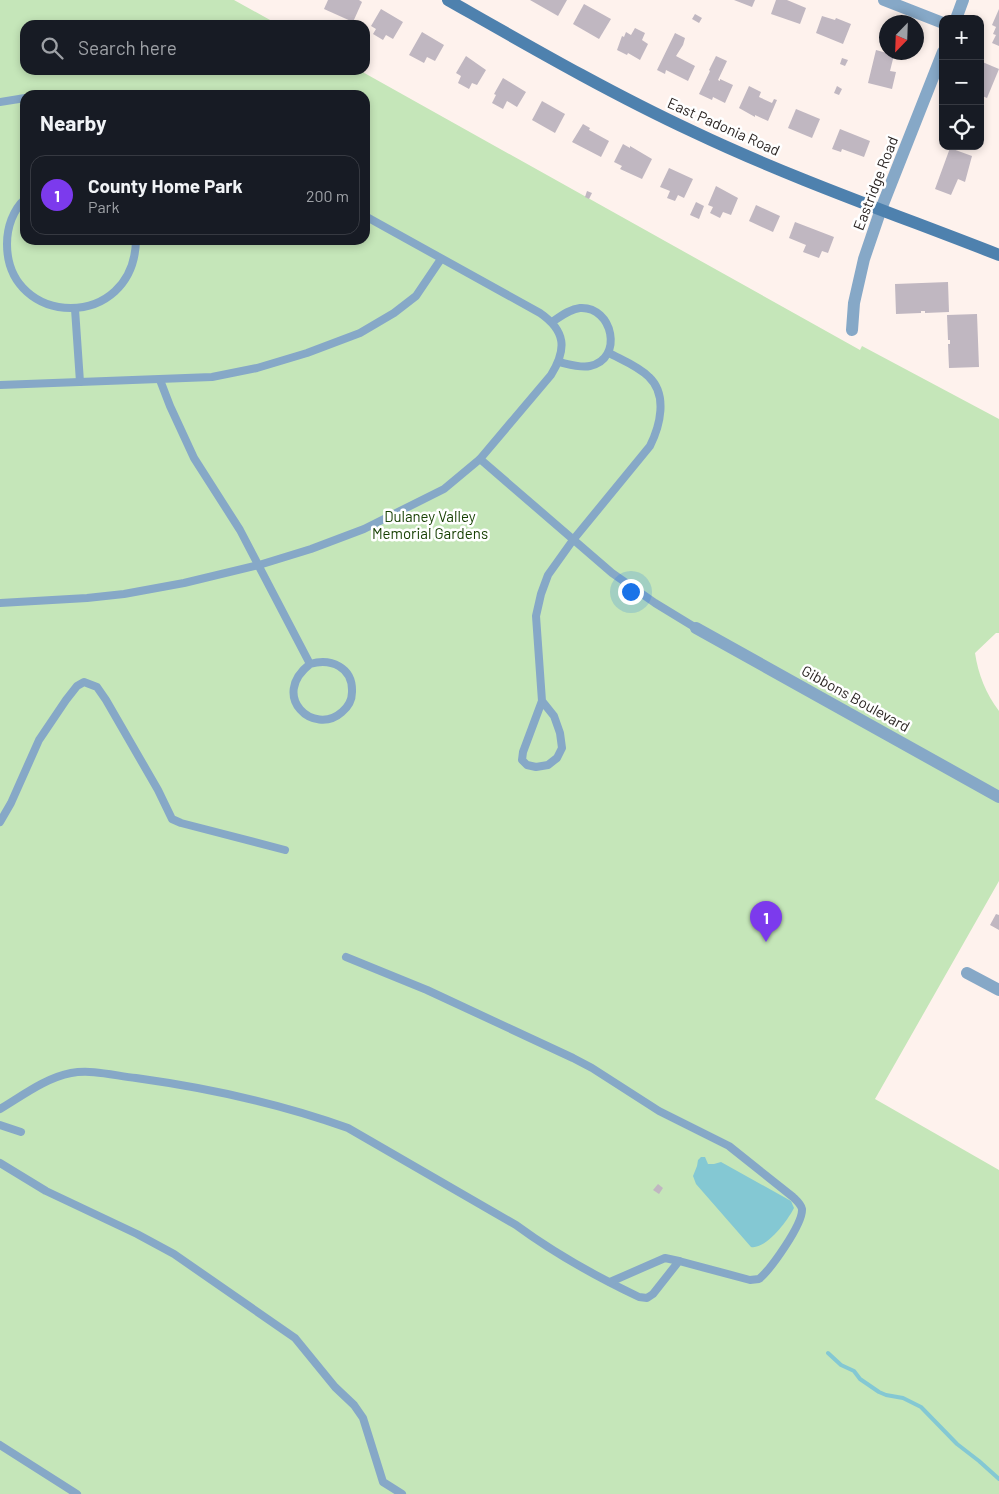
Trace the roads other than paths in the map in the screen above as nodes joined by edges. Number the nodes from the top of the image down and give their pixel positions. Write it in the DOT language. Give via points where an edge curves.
graph roads {
  1 [pos="448,0"];
  2 [pos="884,0"];
  3 [pos="963,0"];
  4 [pos="957,15"];
  5 [pos="939,21"];
  6 [pos="940,60"];
  7 [pos="20,99"];
  8 [pos="0,102"];
  9 [pos="20,204"];
  10 [pos="881,209"];
  11 [pos="370,219"];
  12 [pos="136,245"];
  13 [pos="999,255"];
  14 [pos="441,259"];
  15 [pos="75,309"];
  16 [pos="552,322"];
  17 [pos="852,330"];
  18 [pos="609,352"];
  19 [pos="559,362"];
  20 [pos="160,380"];
  21 [pos="80,382"];
  22 [pos="0,386"];
  23 [pos="480,459"];
  24 [pos="573,540"];
  25 [pos="259,565"];
  26 [pos="0,603"];
  27 [pos="696,628"];
  28 [pos="310,664"];
  29 [pos="542,701"];
  30 [pos="999,797"];
  31 [pos="0,822"];
  32 [pos="285,850"];
  33 [pos="346,957"];
  34 [pos="967,973"];
  35 [pos="999,990"];
  36 [pos="0,1109"];
  37 [pos="0,1125"];
  38 [pos="21,1132"];
  39 [pos="0,1163"];
  40 [pos="679,1261"];
  41 [pos="610,1282"];
  42 [pos="0,1445"];
  43 [pos="77,1494"];
  44 [pos="402,1494"];
  1 -- 10 [label="street, East Padonia Road" via="672,122 771,166"];
  2 -- 5 [label="street"];
  3 -- 4 [label="street"];
  6 -- 10 [label="street, Eastridge Road"];
  7 -- 8 [label="lane"];
  9 -- 15 [label="lane" via="6,235 10,266 17,280 38,300 55,307"];
  10 -- 13 [label="street, East Padonia Road"];
  10 -- 17 [label="street, Eastridge Road" via="857,283"];
  11 -- 14 [label="lane"];
  12 -- 15 [label="lane" via="131,270 122,284 91,306"];
  14 -- 16 [label="lane"];
  14 -- 20 [label="lane" via="416,296 394,314 360,333 257,368 212,377"];
  15 -- 21 [label="lane"];
  16 -- 18 [label="lane" via="569,311 581,308 595,311 610,329"];
  16 -- 19 [label="lane" via="561,336"];
  18 -- 19 [label="lane" via="590,366"];
  18 -- 24 [label="lane" via="650,378 660,404 659,424 650,446"];
  19 -- 23 [label="lane"];
  20 -- 21 [label="lane"];
  20 -- 25 [label="lane" via="194,458"];
  21 -- 22 [label="lane"];
  23 -- 24 [label="lane"];
  23 -- 25 [label="lane" via="444,489 364,529"];
  24 -- 27 [label="lane" via="612,573"];
  24 -- 29 [label="lane" via="548,575 536,616"];
  25 -- 26 [label="lane" via="124,594"];
  25 -- 28 [label="lane"];
  27 -- 30 [label="street, Gibbons Boulevard"];
  28 -- 28 [label="lane" via="331,662 349,678 352,685 350,701 338,716 322,720 310,717 298,707 294,699 295,680"];
  29 -- 29 [label="lane" via="554,716 562,748 548,766 536,768 522,760"];
  31 -- 32 [label="lane" via="39,740 66,700 84,682 97,687 106,700 172,819"];
  33 -- 40 [label="lane" via="427,990 592,1068 659,1111 729,1146 801,1206 799,1221 772,1265 759,1279 750,1280"];
  34 -- 35 [label="street"];
  36 -- 41 [label="lane" via="48,1080 72,1073 98,1073 225,1092 283,1107 348,1128"];
  37 -- 38 [label="lane"];
  39 -- 44 [label="lane" via="46,1191 174,1254 295,1338 363,1418 383,1482"];
  40 -- 41 [label="lane" via="665,1258"];
  40 -- 41 [label="lane" via="647,1298"];
  42 -- 43 [label="lane"];
}
